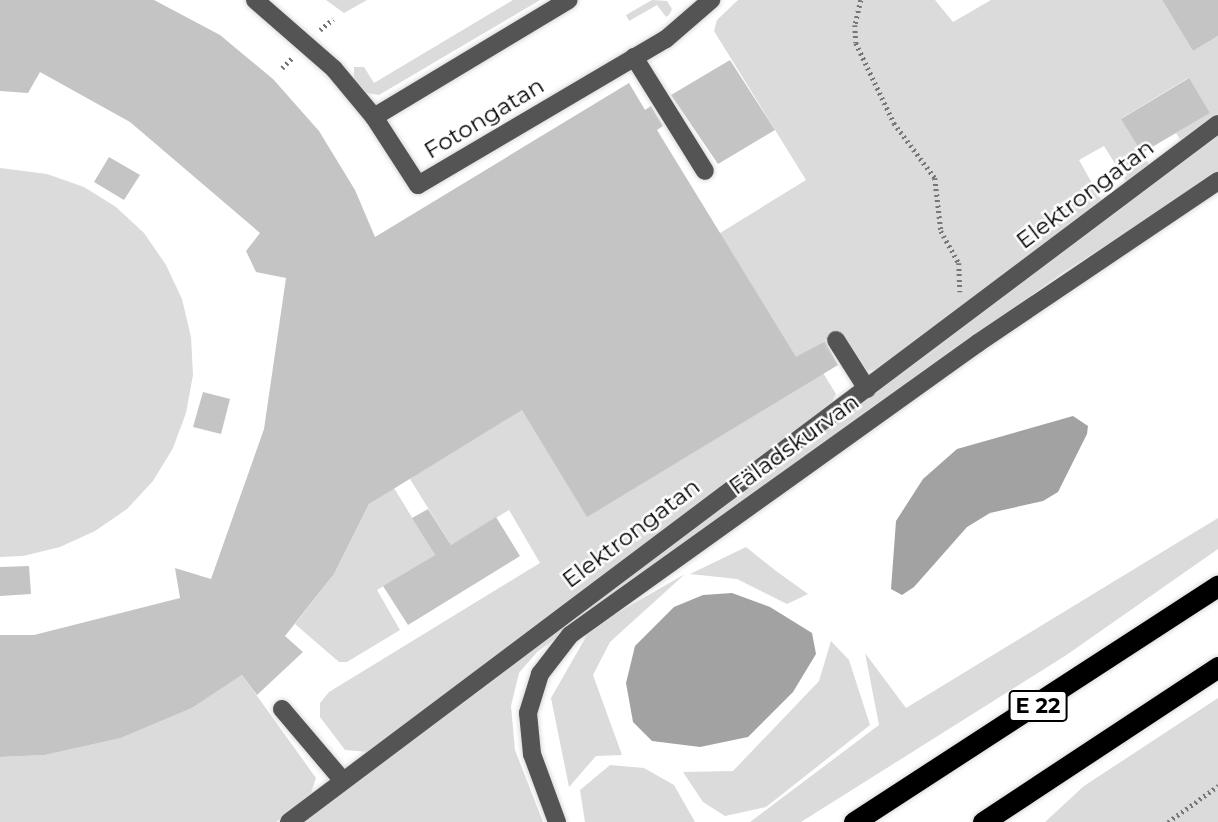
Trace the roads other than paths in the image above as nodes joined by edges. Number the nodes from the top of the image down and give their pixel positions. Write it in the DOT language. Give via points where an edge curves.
graph roads {
  1 [pos="255,0"];
  2 [pos="569,0"];
  3 [pos="711,0"];
  4 [pos="634,57"];
  5 [pos="374,117"];
  6 [pos="1218,124"];
  7 [pos="705,172"];
  8 [pos="1218,181"];
  9 [pos="836,340"];
  10 [pos="867,389"];
  11 [pos="1218,586"];
  12 [pos="1218,667"];
  13 [pos="282,709"];
  14 [pos="343,781"];
  15 [pos="289,822"];
  16 [pos="557,822"];
  17 [pos="854,822"];
  18 [pos="983,822"];
  1 -- 5 [label="street, Fotongatan" via="307,42"];
  2 -- 5 [label="street"];
  3 -- 4 [label="street, Fotongatan" via="686,24"];
  4 -- 5 [label="street, Fotongatan" via="418,185"];
  4 -- 7 [label="street"];
  6 -- 10 [label="street, Elektrongatan"];
  8 -- 16 [label="street, Fäladskurvan" via="978,343 570,635 540,674 528,713 531,754"];
  9 -- 10 [label="street"];
  10 -- 14 [label="street, Elektrongatan"];
  11 -- 17 [label="highway, E 22"];
  12 -- 18 [label="highway"];
  13 -- 14 [label="street"];
  14 -- 15 [label="street, Elektrongatan"];
}
